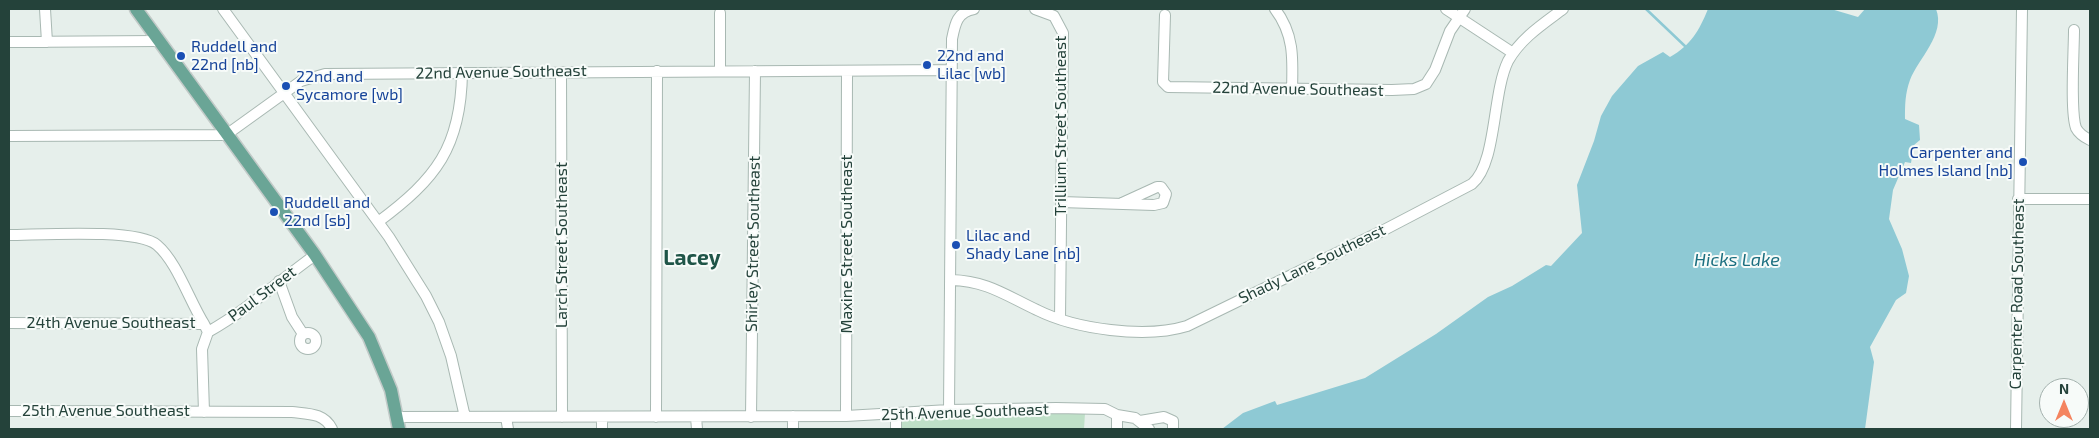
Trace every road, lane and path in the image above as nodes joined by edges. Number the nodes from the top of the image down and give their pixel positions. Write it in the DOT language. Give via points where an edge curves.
graph roads {
  1 [pos="45,9"];
  2 [pos="136,9"];
  3 [pos="223,9"];
  4 [pos="974,9"];
  5 [pos="1035,9"];
  6 [pos="1275,9"];
  7 [pos="1446,9"];
  8 [pos="1563,9"];
  9 [pos="2022,9"];
  10 [pos="720,13"];
  11 [pos="1462,13"];
  12 [pos="1164,15"];
  13 [pos="2074,30"];
  14 [pos="159,41"];
  15 [pos="9,42"];
  16 [pos="47,42"];
  17 [pos="1513,53"];
  18 [pos="952,70"];
  19 [pos="657,71"];
  20 [pos="720,71"];
  21 [pos="755,71"];
  22 [pos="847,71"];
  23 [pos="561,72"];
  24 [pos="462,73"];
  25 [pos="1292,89"];
  26 [pos="283,94"];
  27 [pos="226,135"];
  28 [pos="9,136"];
  29 [pos="2083,140"];
  30 [pos="2018,199"];
  31 [pos="2090,199"];
  32 [pos="1061,202"];
  33 [pos="1122,203"];
  34 [pos="378,222"];
  35 [pos="9,235"];
  36 [pos="315,256"];
  37 [pos="951,280"];
  38 [pos="279,281"];
  39 [pos="1060,319"];
  40 [pos="9,323"];
  41 [pos="206,328"];
  42 [pos="303,334"];
  43 [pos="949,410"];
  44 [pos="9,411"];
  45 [pos="204,412"];
  46 [pos="896,414"];
  47 [pos="1117,415"];
  48 [pos="793,416"];
  49 [pos="846,416"];
  50 [pos="465,417"];
  51 [pos="562,417"];
  52 [pos="602,417"];
  53 [pos="656,417"];
  54 [pos="696,417"];
  55 [pos="751,417"];
  56 [pos="506,418"];
  57 [pos="1140,421"];
  58 [pos="398,423"];
  59 [pos="332,429"];
  60 [pos="508,429"];
  61 [pos="602,429"];
  62 [pos="696,429"];
  63 [pos="793,429"];
  64 [pos="896,429"];
  65 [pos="1117,429"];
  66 [pos="1149,429"];
  67 [pos="1173,429"];
  68 [pos="2016,429"];
  1 -- 16 [label="street"];
  2 -- 14 [label="main road"];
  3 -- 26 [label="street"];
  4 -- 18 [label="street" via="961,14 955,23"];
  5 -- 32 [label="street, Trillium Street Southeast" via="1054,16 1063,33"];
  6 -- 25 [label="street" via="1292,41"];
  7 -- 11 [label="street"];
  8 -- 17 [label="street, Shady Lane Southeast" via="1534,31"];
  9 -- 30 [label="street, Carpenter Road Southeast"];
  10 -- 20 [label="street"];
  11 -- 17 [label="street"];
  11 -- 25 [label="street, 22nd Avenue Southeast" via="1450,31 1435,70 1420,88"];
  12 -- 25 [label="street, 22nd Avenue Southeast" via="1163,82 1168,87"];
  13 -- 29 [label="street" via="2074,111 2076,127"];
  14 -- 16 [label="street"];
  14 -- 27 [label="main road"];
  15 -- 16 [label="street"];
  17 -- 39 [label="street, Shady Lane Southeast" via="1498,94 1485,165 1472,184 1187,326 1173,330 1138,331 1086,326"];
  18 -- 22 [label="street, 22nd Avenue Southeast"];
  18 -- 37 [label="street"];
  19 -- 20 [label="street, 22nd Avenue Southeast"];
  19 -- 23 [label="street, 22nd Avenue Southeast"];
  19 -- 53 [label="street"];
  20 -- 21 [label="street, 22nd Avenue Southeast"];
  21 -- 22 [label="street, 22nd Avenue Southeast"];
  21 -- 55 [label="street, Shirley Street Southeast"];
  22 -- 49 [label="street, Maxine Street Southeast"];
  23 -- 24 [label="street, 22nd Avenue Southeast"];
  23 -- 51 [label="street, Larch Street Southeast"];
  24 -- 26 [label="street, 22nd Avenue Southeast" via="325,74 301,81"];
  24 -- 34 [label="street" via="462,105 436,170 419,190"];
  26 -- 27 [label="street, 22nd Avenue Southeast"];
  26 -- 34 [label="street"];
  27 -- 28 [label="street"];
  27 -- 36 [label="main road"];
  30 -- 31 [label="street"];
  30 -- 68 [label="street, Carpenter Road Southeast"];
  32 -- 33 [label="street"];
  32 -- 39 [label="street, Trillium Street Southeast"];
  34 -- 50 [label="street" via="439,322 457,378"];
  35 -- 41 [label="street" via="146,238 167,257"];
  36 -- 38 [label="street, Paul Street"];
  36 -- 58 [label="main road" via="370,337 383,367"];
  37 -- 39 [label="street, Shady Lane Southeast" via="971,280 997,289"];
  37 -- 43 [label="street"];
  38 -- 41 [label="street, Paul Street" via="247,309"];
  38 -- 42 [label="street" via="292,317"];
  40 -- 41 [label="street, 24th Avenue Southeast"];
  41 -- 45 [label="street, 25th Avenue Southeast" via="202,349"];
  43 -- 46 [label="street, 25th Avenue Southeast"];
  43 -- 47 [label="street, 25th Avenue Southeast" via="1105,409"];
  44 -- 45 [label="street, 25th Avenue Southeast"];
  45 -- 59 [label="street, 25th Avenue Southeast" via="311,414 321,416"];
  46 -- 49 [label="street, 25th Avenue Southeast"];
  46 -- 64 [label="street"];
  47 -- 57 [label="street, 25th Avenue Southeast"];
  47 -- 65 [label="street"];
  48 -- 49 [label="street, 25th Avenue Southeast"];
  48 -- 55 [label="street, 25th Avenue Southeast"];
  48 -- 63 [label="street"];
  50 -- 56 [label="street, 25th Avenue Southeast"];
  50 -- 58 [label="street, 25th Avenue Southeast"];
  51 -- 52 [label="street, 25th Avenue Southeast"];
  51 -- 56 [label="street, 25th Avenue Southeast"];
  52 -- 53 [label="street, 25th Avenue Southeast"];
  52 -- 61 [label="street"];
  53 -- 54 [label="street, 25th Avenue Southeast"];
  54 -- 55 [label="street, 25th Avenue Southeast"];
  54 -- 62 [label="street"];
  56 -- 60 [label="street"];
  57 -- 66 [label="street, 25th Avenue Southeast"];
  57 -- 67 [label="street, 25th Avenue Southeast" via="1164,417 1173,421"];
}
